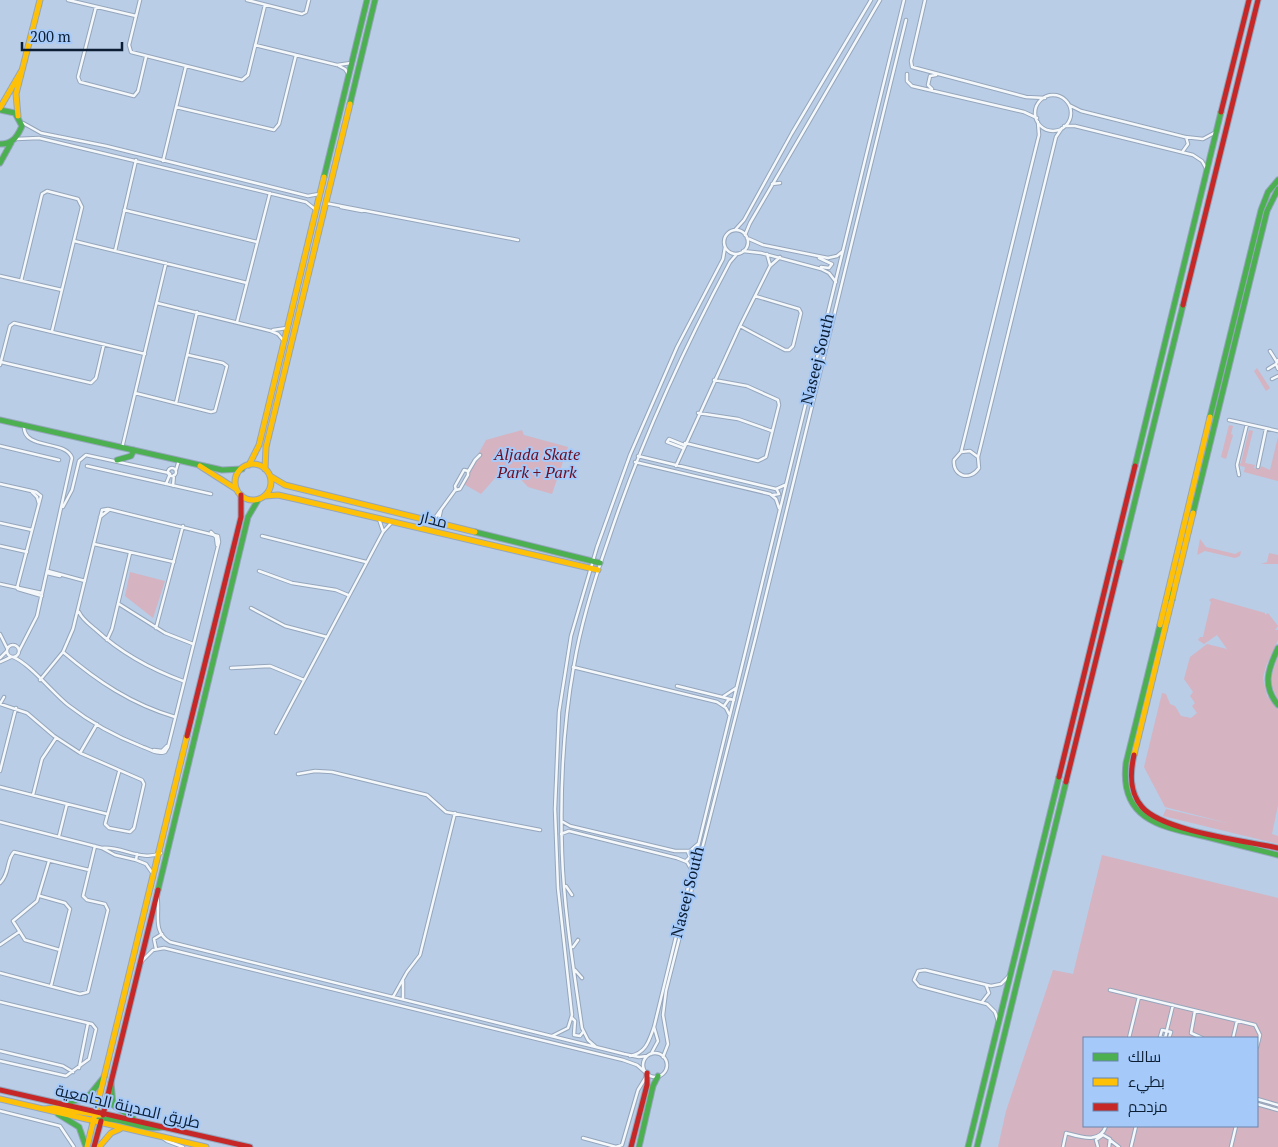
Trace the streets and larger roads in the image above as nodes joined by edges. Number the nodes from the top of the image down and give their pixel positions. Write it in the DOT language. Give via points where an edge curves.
graph roads {
  1 [pos="40,0"];
  2 [pos="68,0"];
  3 [pos="140,0"];
  4 [pos="247,0"];
  5 [pos="309,0"];
  6 [pos="368,0"];
  7 [pos="375,0"];
  8 [pos="871,0"];
  9 [pos="880,0"];
  10 [pos="904,0"];
  11 [pos="925,0"];
  12 [pos="1249,0"];
  13 [pos="1258,0"];
  14 [pos="265,5"];
  15 [pos="96,7"];
  16 [pos="136,16"];
  17 [pos="906,20"];
  18 [pos="255,45"];
  19 [pos="296,55"];
  20 [pos="146,57"];
  21 [pos="352,62"];
  22 [pos="337,65"];
  23 [pos="186,66"];
  24 [pos="23,68"];
  25 [pos="908,74"];
  26 [pos="349,75"];
  27 [pos="946,76"];
  28 [pos="940,92"];
  29 [pos="1045,98"];
  30 [pos="1070,105"];
  31 [pos="176,107"];
  32 [pos="0,109"];
  33 [pos="18,116"];
  34 [pos="1037,120"];
  35 [pos="21,122"];
  36 [pos="1063,127"];
  37 [pos="1217,130"];
  38 [pos="1185,137"];
  39 [pos="16,139"];
  40 [pos="11,143"];
  41 [pos="0,144"];
  42 [pos="1182,152"];
  43 [pos="136,160"];
  44 [pos="163,161"];
  45 [pos="0,163"];
  46 [pos="1207,172"];
  47 [pos="1278,180"];
  48 [pos="780,183"];
  49 [pos="772,184"];
  50 [pos="1278,189"];
  51 [pos="270,193"];
  52 [pos="320,193"];
  53 [pos="326,203"];
  54 [pos="124,210"];
  55 [pos="316,210"];
  56 [pos="735,230"];
  57 [pos="746,236"];
  58 [pos="518,240"];
  59 [pos="74,241"];
  60 [pos="257,242"];
  61 [pos="725,248"];
  62 [pos="844,250"];
  63 [pos="115,251"];
  64 [pos="743,251"];
  65 [pos="737,254"];
  66 [pos="767,254"];
  67 [pos="815,256"];
  68 [pos="780,257"];
  69 [pos="166,263"];
  70 [pos="770,266"];
  71 [pos="816,267"];
  72 [pos="0,276"];
  73 [pos="21,281"];
  74 [pos="836,282"];
  75 [pos="247,283"];
  76 [pos="62,290"];
  77 [pos="755,296"];
  78 [pos="157,303"];
  79 [pos="197,312"];
  80 [pos="237,322"];
  81 [pos="740,326"];
  82 [pos="287,328"];
  83 [pos="52,331"];
  84 [pos="271,331"];
  85 [pos="284,341"];
  86 [pos="104,344"];
  87 [pos="1227,346"];
  88 [pos="1233,350"];
  89 [pos="1270,351"];
  90 [pos="144,354"];
  91 [pos="188,355"];
  92 [pos="1277,362"];
  93 [pos="0,364"];
  94 [pos="1268,369"];
  95 [pos="1278,369"];
  96 [pos="1278,376"];
  97 [pos="1272,379"];
  98 [pos="714,380"];
  99 [pos="135,393"];
  100 [pos="176,403"];
  101 [pos="698,413"];
  102 [pos="0,420"];
  103 [pos="1229,420"];
  104 [pos="1247,424"];
  105 [pos="24,425"];
  106 [pos="1266,429"];
  107 [pos="772,431"];
  108 [pos="1278,432"];
  109 [pos="684,445"];
  110 [pos="0,446"];
  111 [pos="122,448"];
  112 [pos="134,450"];
  113 [pos="960,452"];
  114 [pos="480,455"];
  115 [pos="638,456"];
  116 [pos="978,457"];
  117 [pos="59,460"];
  118 [pos="117,460"];
  119 [pos="178,460"];
  120 [pos="635,462"];
  121 [pos="71,464"];
  122 [pos="249,465"];
  123 [pos="77,466"];
  124 [pos="87,466"];
  125 [pos="676,466"];
  126 [pos="1258,467"];
  127 [pos="171,468"];
  128 [pos="242,469"];
  129 [pos="265,469"];
  130 [pos="176,470"];
  131 [pos="468,472"];
  132 [pos="171,474"];
  133 [pos="1240,475"];
  134 [pos="270,476"];
  135 [pos="0,484"];
  136 [pos="166,484"];
  137 [pos="786,484"];
  138 [pos="66,485"];
  139 [pos="173,486"];
  140 [pos="72,487"];
  141 [pos="456,489"];
  142 [pos="237,490"];
  143 [pos="776,490"];
  144 [pos="211,494"];
  145 [pos="772,494"];
  146 [pos="241,495"];
  147 [pos="264,496"];
  148 [pos="258,500"];
  149 [pos="62,508"];
  150 [pos="441,510"];
  151 [pos="779,510"];
  152 [pos="379,519"];
  153 [pos="393,522"];
  154 [pos="432,522"];
  155 [pos="0,523"];
  156 [pos="438,523"];
  157 [pos="183,526"];
  158 [pos="32,530"];
  159 [pos="382,532"];
  160 [pos="262,536"];
  161 [pos="94,544"];
  162 [pos="0,546"];
  163 [pos="27,552"];
  164 [pos="130,553"];
  165 [pos="174,562"];
  166 [pos="366,562"];
  167 [pos="593,562"];
  168 [pos="600,563"];
  169 [pos="591,568"];
  170 [pos="598,570"];
  171 [pos="259,571"];
  172 [pos="48,572"];
  173 [pos="85,581"];
  174 [pos="0,584"];
  175 [pos="1169,586"];
  176 [pos="17,588"];
  177 [pos="42,595"];
  178 [pos="348,595"];
  179 [pos="1172,600"];
  180 [pos="119,604"];
  181 [pos="251,608"];
  182 [pos="78,610"];
  183 [pos="84,619"];
  184 [pos="76,621"];
  185 [pos="156,628"];
  186 [pos="0,634"];
  187 [pos="327,636"];
  188 [pos="4,640"];
  189 [pos="24,640"];
  190 [pos="107,640"];
  191 [pos="193,644"];
  192 [pos="13,645"];
  193 [pos="1278,648"];
  194 [pos="7,651"];
  195 [pos="19,652"];
  196 [pos="62,652"];
  197 [pos="12,657"];
  198 [pos="0,658"];
  199 [pos="0,662"];
  200 [pos="24,664"];
  201 [pos="573,667"];
  202 [pos="232,668"];
  203 [pos="40,680"];
  204 [pos="304,680"];
  205 [pos="184,681"];
  206 [pos="677,686"];
  207 [pos="737,687"];
  208 [pos="4,697"];
  209 [pos="722,697"];
  210 [pos="729,699"];
  211 [pos="734,700"];
  212 [pos="1278,705"];
  213 [pos="724,706"];
  214 [pos="16,708"];
  215 [pos="175,717"];
  216 [pos="729,717"];
  217 [pos="97,724"];
  218 [pos="276,733"];
  219 [pos="56,738"];
  220 [pos="80,753"];
  221 [pos="0,771"];
  222 [pos="119,772"];
  223 [pos="298,774"];
  224 [pos="0,787"];
  225 [pos="33,796"];
  226 [pos="67,804"];
  227 [pos="455,814"];
  228 [pos="107,816"];
  229 [pos="562,821"];
  230 [pos="0,822"];
  231 [pos="568,826"];
  232 [pos="540,830"];
  233 [pos="567,831"];
  234 [pos="562,834"];
  235 [pos="59,836"];
  236 [pos="602,839"];
  237 [pos="604,843"];
  238 [pos="699,843"];
  239 [pos="95,846"];
  240 [pos="635,847"];
  241 [pos="102,848"];
  242 [pos="1278,848"];
  243 [pos="121,850"];
  244 [pos="629,850"];
  245 [pos="687,851"];
  246 [pos="161,853"];
  247 [pos="137,854"];
  248 [pos="1278,854"];
  249 [pos="119,856"];
  250 [pos="136,860"];
  251 [pos="50,861"];
  252 [pos="685,861"];
  253 [pos="89,870"];
  254 [pos="692,871"];
  255 [pos="154,876"];
  256 [pos="0,883"];
  257 [pos="564,884"];
  258 [pos="157,894"];
  259 [pos="572,895"];
  260 [pos="40,896"];
  261 [pos="18,932"];
  262 [pos="162,934"];
  263 [pos="578,940"];
  264 [pos="0,945"];
  265 [pos="156,949"];
  266 [pos="572,949"];
  267 [pos="60,950"];
  268 [pos="140,963"];
  269 [pos="574,969"];
  270 [pos="0,973"];
  271 [pos="1010,974"];
  272 [pos="404,977"];
  273 [pos="582,978"];
  274 [pos="986,985"];
  275 [pos="51,986"];
  276 [pos="1110,990"];
  277 [pos="393,996"];
  278 [pos="1139,997"];
  279 [pos="404,998"];
  280 [pos="0,1002"];
  281 [pos="982,1002"];
  282 [pos="1172,1005"];
  283 [pos="1195,1011"];
  284 [pos="572,1018"];
  285 [pos="1236,1021"];
  286 [pos="88,1023"];
  287 [pos="998,1024"];
  288 [pos="654,1027"];
  289 [pos="520,1028"];
  290 [pos="583,1032"];
  291 [pos="518,1034"];
  292 [pos="552,1036"];
  293 [pos="1129,1037"];
  294 [pos="1167,1037"];
  295 [pos="1200,1037"];
  296 [pos="1232,1037"];
  297 [pos="1258,1043"];
  298 [pos="596,1047"];
  299 [pos="0,1051"];
  300 [pos="649,1055"];
  301 [pos="630,1056"];
  302 [pos="663,1057"];
  303 [pos="0,1061"];
  304 [pos="79,1068"];
  305 [pos="73,1072"];
  306 [pos="646,1074"];
  307 [pos="658,1076"];
  308 [pos="104,1077"];
  309 [pos="111,1082"];
  310 [pos="0,1090"];
  311 [pos="0,1099"];
  312 [pos="1258,1100"];
  313 [pos="65,1103"];
  314 [pos="1258,1104"];
  315 [pos="1278,1105"];
  316 [pos="42,1109"];
  317 [pos="1278,1110"];
  318 [pos="0,1111"];
  319 [pos="57,1113"];
  320 [pos="94,1116"];
  321 [pos="102,1118"];
  322 [pos="134,1120"];
  323 [pos="1106,1127"];
  324 [pos="1107,1127"];
  325 [pos="1136,1127"];
  326 [pos="1236,1127"];
  327 [pos="163,1128"];
  328 [pos="122,1129"];
  329 [pos="1099,1136"];
  330 [pos="163,1138"];
  331 [pos="582,1138"];
  332 [pos="1086,1138"];
  333 [pos="1110,1138"];
  334 [pos="74,1147"];
  335 [pos="86,1147"];
  336 [pos="94,1147"];
  337 [pos="99,1147"];
  338 [pos="183,1147"];
  339 [pos="206,1147"];
  340 [pos="250,1147"];
  341 [pos="631,1147"];
  342 [pos="639,1147"];
  343 [pos="968,1147"];
  344 [pos="977,1147"];
  345 [pos="1063,1147"];
  346 [pos="1098,1147"];
  347 [pos="1110,1147"];
  348 [pos="1120,1147"];
  349 [pos="1130,1147"];
  350 [pos="1231,1147"];
  1 -- 24 [label="street"];
  2 -- 15 [label="street"];
  3 -- 16 [label="street"];
  4 -- 14 [label="street"];
  5 -- 14 [label="street" via="306,12 302,14"];
  6 -- 21 [label="street"];
  7 -- 53 [label="street"];
  8 -- 56 [label="street" via="744,220"];
  9 -- 49 [label="street"];
  10 -- 62 [label="street, Naseej South"];
  11 -- 27 [label="street" via="911,64"];
  12 -- 37 [label="street"];
  13 -- 344 [label="street"];
  14 -- 18 [label="street"];
  15 -- 16 [label="street"];
  15 -- 20 [label="street" via="78,77 80,82 134,96"];
  16 -- 20 [label="street" via="129,49"];
  17 -- 302 [label="street" via="666,991 663,1015 668,1044"];
  18 -- 19 [label="street"];
  18 -- 23 [label="street" via="248,75 244,79"];
  19 -- 22 [label="street"];
  19 -- 31 [label="street" via="279,124 274,130"];
  20 -- 23 [label="street"];
  21 -- 22 [label="street"];
  21 -- 26 [label="street"];
  22 -- 26 [label="street"];
  23 -- 31 [label="street"];
  24 -- 32 [label="street"];
  24 -- 33 [label="street" via="16,99"];
  25 -- 28 [label="street" via="907,81 911,85"];
  26 -- 52 [label="street"];
  27 -- 28 [label="street" via="934,75 928,80 930,88"];
  27 -- 29 [label="street"];
  28 -- 34 [label="street" via="1024,112"];
  29 -- 30 [label="street" via="1058,96"];
  29 -- 34 [label="street" via="1038,105"];
  30 -- 36 [label="street" via="1070,118"];
  30 -- 38 [label="street" via="1081,111"];
  31 -- 44 [label="street"];
  32 -- 33 [label="street"];
  33 -- 35 [label="street"];
  34 -- 36 [label="street" via="1051,130"];
  34 -- 113 [label="street" via="1039,136"];
  35 -- 39 [label="street"];
  35 -- 44 [label="street" via="41,133"];
  36 -- 42 [label="street" via="1075,126"];
  36 -- 116 [label="street" via="1056,137"];
  37 -- 38 [label="street" via="1206,138"];
  37 -- 46 [label="street"];
  38 -- 42 [label="street" via="1188,144"];
  39 -- 40 [label="street"];
  39 -- 43 [label="street" via="35,138"];
  40 -- 41 [label="street"];
  40 -- 45 [label="street"];
  42 -- 46 [label="street" via="1200,159"];
  43 -- 51 [label="street"];
  43 -- 54 [label="street"];
  44 -- 52 [label="street" via="308,196"];
  46 -- 271 [label="street"];
  47 -- 87 [label="street" via="1264,201"];
  48 -- 49 [label="street"];
  49 -- 57 [label="street"];
  50 -- 88 [label="street" via="1269,204"];
  51 -- 55 [label="street" via="306,202"];
  51 -- 60 [label="street"];
  52 -- 55 [label="street"];
  53 -- 58 [label="street"];
  53 -- 129 [label="street" via="266,447"];
  54 -- 60 [label="street"];
  54 -- 63 [label="street"];
  55 -- 82 [label="street"];
  56 -- 57 [label="street"];
  56 -- 61 [label="street" via="725,236"];
  57 -- 64 [label="street" via="747,246"];
  57 -- 67 [label="street" via="763,245"];
  59 -- 63 [label="street"];
  59 -- 73 [label="street" via="81,201 44,192"];
  59 -- 76 [label="street"];
  60 -- 75 [label="street"];
  61 -- 65 [label="street"];
  61 -- 167 [label="street" via="723,259 677,346 632,450"];
  62 -- 67 [label="street" via="832,258"];
  62 -- 74 [label="street, Naseej South"];
  63 -- 69 [label="street"];
  64 -- 65 [label="street"];
  64 -- 66 [label="street"];
  65 -- 115 [label="street" via="673,373"];
  66 -- 68 [label="street"];
  66 -- 70 [label="street"];
  67 -- 71 [label="street" via="832,264 829,268"];
  68 -- 70 [label="street"];
  68 -- 71 [label="street"];
  69 -- 75 [label="street"];
  69 -- 78 [label="street"];
  70 -- 77 [label="street"];
  71 -- 74 [label="street" via="828,272"];
  72 -- 73 [label="street"];
  73 -- 76 [label="street"];
  74 -- 137 [label="street, Naseej South"];
  75 -- 80 [label="street"];
  76 -- 83 [label="street"];
  77 -- 81 [label="street"];
  77 -- 81 [label="street" via="800,309 793,346 785,350"];
  78 -- 79 [label="street"];
  78 -- 90 [label="street"];
  79 -- 80 [label="street"];
  79 -- 91 [label="street"];
  80 -- 84 [label="street"];
  81 -- 98 [label="street"];
  82 -- 84 [label="street"];
  82 -- 85 [label="street"];
  83 -- 86 [label="street"];
  83 -- 93 [label="street" via="12,324"];
  84 -- 85 [label="street"];
  85 -- 122 [label="street" via="259,445"];
  86 -- 90 [label="street"];
  86 -- 93 [label="street" via="96,378 90,384"];
  87 -- 88 [label="street" via="1231,344"];
  87 -- 175 [label="street"];
  88 -- 179 [label="street"];
  89 -- 92 [label="street"];
  90 -- 99 [label="street"];
  91 -- 100 [label="street"];
  91 -- 100 [label="street" via="226,365 218,407 212,412"];
  92 -- 94 [label="street"];
  92 -- 95 [label="street"];
  96 -- 97 [label="street"];
  98 -- 101 [label="street"];
  98 -- 107 [label="street" via="745,385 777,398 779,406"];
  99 -- 100 [label="street"];
  99 -- 111 [label="street"];
  101 -- 107 [label="street" via="738,419"];
  101 -- 109 [label="street"];
  102 -- 105 [label="street"];
  103 -- 104 [label="street"];
  104 -- 106 [label="street"];
  104 -- 133 [label="street" via="1237,465"];
  105 -- 111 [label="street"];
  105 -- 121 [label="street" via="24,431 31,439 68,451"];
  106 -- 108 [label="street"];
  106 -- 126 [label="street"];
  107 -- 109 [label="street" via="766,457 760,461"];
  109 -- 109 [label="street" via="667,442 669,439"];
  109 -- 125 [label="street"];
  110 -- 117 [label="street"];
  111 -- 112 [label="street"];
  112 -- 118 [label="street" via="131,456"];
  112 -- 119 [label="street"];
  113 -- 116 [label="street" via="970,451"];
  113 -- 116 [label="street" via="954,463 957,472 964,476 977,472"];
  114 -- 131 [label="street"];
  115 -- 120 [label="street"];
  115 -- 125 [label="street"];
  118 -- 123 [label="street" via="86,455"];
  118 -- 132 [label="street"];
  119 -- 127 [label="street"];
  119 -- 128 [label="street" via="226,471"];
  119 -- 130 [label="street"];
  119 -- 142 [label="street" via="208,470"];
  120 -- 145 [label="street"];
  120 -- 168 [label="street"];
  121 -- 123 [label="street"];
  121 -- 138 [label="street"];
  122 -- 128 [label="street"];
  122 -- 129 [label="street"];
  123 -- 140 [label="street"];
  124 -- 136 [label="street"];
  125 -- 143 [label="street"];
  127 -- 130 [label="street"];
  127 -- 132 [label="street"];
  128 -- 142 [label="street" via="236,478"];
  129 -- 134 [label="street"];
  130 -- 132 [label="street"];
  131 -- 141 [label="street" via="460,489"];
  131 -- 141 [label="street" via="462,472"];
  132 -- 136 [label="street"];
  132 -- 139 [label="street"];
  134 -- 147 [label="street" via="271,487"];
  134 -- 154 [label="street, مدار" via="286,485"];
  135 -- 158 [label="street" via="31,491 37,497 39,504"];
  136 -- 139 [label="street"];
  137 -- 143 [label="street"];
  137 -- 151 [label="street, Naseej South"];
  138 -- 140 [label="street"];
  138 -- 149 [label="street"];
  139 -- 144 [label="street"];
  140 -- 149 [label="street"];
  141 -- 150 [label="street"];
  142 -- 146 [label="street"];
  143 -- 145 [label="street" via="779,494"];
  145 -- 151 [label="street"];
  146 -- 148 [label="street"];
  146 -- 246 [label="street" via="241,517"];
  147 -- 148 [label="street"];
  147 -- 152 [label="street, مدار" via="282,495"];
  148 -- 258 [label="street" via="248,517"];
  149 -- 172 [label="street"];
  150 -- 154 [label="street"];
  150 -- 156 [label="street"];
  151 -- 207 [label="street, Naseej South"];
  152 -- 153 [label="street, مدار"];
  152 -- 159 [label="street"];
  153 -- 159 [label="street"];
  153 -- 169 [label="street, مدار"];
  154 -- 156 [label="street, مدار"];
  155 -- 158 [label="street"];
  156 -- 167 [label="street, مدار"];
  157 -- 161 [label="street" via="102,510"];
  157 -- 165 [label="street"];
  157 -- 191 [label="street" via="211,532 218,537"];
  158 -- 163 [label="street"];
  159 -- 166 [label="street"];
  160 -- 166 [label="street"];
  161 -- 164 [label="street"];
  161 -- 173 [label="street"];
  162 -- 163 [label="street"];
  163 -- 176 [label="street"];
  164 -- 165 [label="street"];
  164 -- 180 [label="street"];
  165 -- 185 [label="street"];
  166 -- 178 [label="street"];
  167 -- 168 [label="street, مدار"];
  167 -- 169 [label="street"];
  168 -- 170 [label="street"];
  169 -- 170 [label="street, مدار"];
  169 -- 284 [label="street" via="565,665 556,764 556,870"];
  170 -- 201 [label="street"];
  171 -- 178 [label="street" via="292,583"];
  172 -- 173 [label="street"];
  172 -- 177 [label="street"];
  173 -- 182 [label="street"];
  174 -- 176 [label="street"];
  175 -- 179 [label="street" via="1169,599"];
  175 -- 248 [label="street" via="1126,763 1127,793 1138,812 1157,825"];
  176 -- 177 [label="street"];
  177 -- 189 [label="street" via="35,621"];
  178 -- 187 [label="street"];
  179 -- 242 [label="street" via="1132,764 1130,779 1133,793 1146,812 1159,819"];
  180 -- 185 [label="street"];
  180 -- 190 [label="street"];
  181 -- 187 [label="street" via="278,623"];
  182 -- 183 [label="street"];
  182 -- 184 [label="street"];
  183 -- 184 [label="street"];
  183 -- 190 [label="street"];
  184 -- 196 [label="street"];
  185 -- 191 [label="street"];
  186 -- 188 [label="street"];
  187 -- 204 [label="street"];
  188 -- 192 [label="street"];
  188 -- 194 [label="street"];
  189 -- 192 [label="street"];
  189 -- 195 [label="street"];
  190 -- 205 [label="street" via="148,666"];
  191 -- 205 [label="street"];
  192 -- 194 [label="street"];
  192 -- 195 [label="street"];
  193 -- 212 [label="street" via="1269,667 1267,681 1270,694"];
  194 -- 197 [label="street"];
  194 -- 198 [label="street"];
  195 -- 197 [label="street"];
  195 -- 200 [label="street"];
  196 -- 203 [label="street"];
  196 -- 215 [label="street" via="124,697"];
  197 -- 199 [label="street"];
  197 -- 200 [label="street"];
  200 -- 203 [label="street"];
  201 -- 213 [label="street" via="684,693"];
  201 -- 229 [label="street" via="564,753"];
  202 -- 204 [label="street" via="270,666"];
  203 -- 217 [label="street"];
  204 -- 218 [label="street"];
  205 -- 215 [label="street"];
  206 -- 209 [label="street"];
  207 -- 209 [label="street"];
  207 -- 211 [label="street, Naseej South"];
  208 -- 214 [label="street" via="0,704"];
  209 -- 210 [label="street"];
  210 -- 211 [label="street"];
  210 -- 213 [label="street"];
  211 -- 216 [label="street, Naseej South"];
  213 -- 216 [label="street"];
  214 -- 219 [label="street" via="31,716"];
  214 -- 221 [label="street"];
  215 -- 217 [label="street" via="169,743 162,751 153,750"];
  216 -- 238 [label="street, Naseej South"];
  217 -- 220 [label="street"];
  219 -- 220 [label="street"];
  219 -- 225 [label="street" via="42,759"];
  220 -- 222 [label="street"];
  222 -- 228 [label="street"];
  222 -- 228 [label="street" via="144,782 135,825 125,831 112,828 106,826"];
  223 -- 227 [label="street" via="332,772 426,795 443,810"];
  224 -- 225 [label="street"];
  225 -- 226 [label="street"];
  226 -- 228 [label="street"];
  226 -- 235 [label="street"];
  227 -- 232 [label="street"];
  227 -- 272 [label="street" via="420,955"];
  229 -- 231 [label="street"];
  229 -- 234 [label="street"];
  230 -- 235 [label="street"];
  231 -- 233 [label="street"];
  231 -- 245 [label="street"];
  233 -- 234 [label="street"];
  233 -- 236 [label="street"];
  234 -- 257 [label="street"];
  235 -- 239 [label="street"];
  236 -- 237 [label="street"];
  236 -- 240 [label="street"];
  238 -- 245 [label="street"];
  238 -- 254 [label="street, Naseej South"];
  239 -- 241 [label="street"];
  239 -- 253 [label="street"];
  240 -- 244 [label="street"];
  240 -- 252 [label="street"];
  241 -- 243 [label="street"];
  241 -- 249 [label="street"];
  243 -- 247 [label="street"];
  243 -- 249 [label="street"];
  245 -- 252 [label="street" via="690,857"];
  246 -- 247 [label="street" via="149,857"];
  246 -- 255 [label="street"];
  247 -- 250 [label="street"];
  249 -- 250 [label="street"];
  250 -- 255 [label="street" via="148,865"];
  251 -- 253 [label="street"];
  251 -- 256 [label="street" via="14,852 6,876"];
  251 -- 260 [label="street"];
  252 -- 254 [label="street"];
  253 -- 275 [label="street" via="84,897 105,904 108,910 89,989 82,994"];
  254 -- 288 [label="street, Naseej South"];
  255 -- 308 [label="street"];
  257 -- 259 [label="street"];
  257 -- 266 [label="street"];
  258 -- 262 [label="street" via="157,920"];
  258 -- 268 [label="street"];
  260 -- 261 [label="street" via="36,903 13,919"];
  260 -- 267 [label="street" via="69,905"];
  261 -- 264 [label="street"];
  261 -- 267 [label="street" via="25,940"];
  262 -- 265 [label="street" via="154,939"];
  262 -- 277 [label="street" via="170,942 188,947"];
  263 -- 266 [label="street"];
  265 -- 268 [label="street"];
  265 -- 291 [label="street" via="197,956"];
  266 -- 269 [label="street"];
  267 -- 275 [label="street"];
  268 -- 309 [label="street"];
  269 -- 273 [label="street"];
  269 -- 290 [label="street"];
  270 -- 275 [label="street"];
  271 -- 274 [label="street" via="1001,984"];
  271 -- 287 [label="street"];
  272 -- 277 [label="street"];
  272 -- 279 [label="street"];
  274 -- 281 [label="street" via="989,993"];
  274 -- 281 [label="street" via="922,970 914,975 918,986"];
  276 -- 278 [label="street"];
  277 -- 279 [label="street"];
  278 -- 282 [label="street"];
  278 -- 293 [label="street"];
  279 -- 289 [label="street"];
  280 -- 286 [label="street"];
  281 -- 287 [label="street" via="993,1009"];
  282 -- 283 [label="street"];
  282 -- 294 [label="street"];
  283 -- 285 [label="street"];
  283 -- 295 [label="street" via="1191,1033"];
  284 -- 290 [label="street" via="575,1021 574,1035 580,1036"];
  284 -- 292 [label="street" via="566,1030"];
  285 -- 296 [label="street"];
  285 -- 297 [label="street" via="1258,1027"];
  286 -- 304 [label="street"];
  286 -- 304 [label="street" via="96,1030 89,1059"];
  287 -- 343 [label="street"];
  288 -- 300 [label="street" via="658,1041"];
  288 -- 301 [label="street, Naseej South" via="646,1048"];
  289 -- 291 [label="street"];
  289 -- 292 [label="street"];
  290 -- 298 [label="street"];
  291 -- 306 [label="street" via="635,1064"];
  292 -- 298 [label="street"];
  298 -- 301 [label="street"];
  299 -- 305 [label="street" via="64,1066"];
  300 -- 301 [label="street"];
  300 -- 302 [label="street"];
  300 -- 306 [label="street" via="643,1065"];
  302 -- 307 [label="street" via="666,1068"];
  303 -- 305 [label="street" via="62,1076"];
  304 -- 305 [label="street"];
  306 -- 307 [label="street"];
  306 -- 331 [label="street" via="622,1145 616,1147"];
  306 -- 341 [label="street" via="647,1085"];
  307 -- 342 [label="street"];
  308 -- 313 [label="street" via="88,1098"];
  308 -- 320 [label="street"];
  309 -- 321 [label="street"];
  309 -- 322 [label="street" via="113,1105"];
  310 -- 313 [label="street, طريق المدينة الجامعية"];
  311 -- 316 [label="street, طريق المدينة الجامعية"];
  312 -- 315 [label="street"];
  313 -- 320 [label="street, طريق المدينة الجامعية"];
  314 -- 317 [label="street"];
  316 -- 319 [label="street, طريق المدينة الجامعية"];
  316 -- 320 [label="street" via="54,1108"];
  318 -- 334 [label="street" via="60,1126"];
  319 -- 320 [label="street, طريق المدينة الجامعية"];
  319 -- 335 [label="street" via="81,1128"];
  320 -- 321 [label="street, طريق المدينة الجامعية"];
  320 -- 321 [label="street"];
  320 -- 335 [label="street"];
  321 -- 322 [label="street, طريق المدينة الجامعية"];
  321 -- 327 [label="street" via="153,1129"];
  321 -- 328 [label="street, طريق المدينة الجامعية"];
  321 -- 336 [label="street"];
  322 -- 327 [label="street, طريق المدينة الجامعية"];
  323 -- 329 [label="street"];
  324 -- 333 [label="street"];
  325 -- 349 [label="street"];
  326 -- 350 [label="street"];
  327 -- 340 [label="street, طريق المدينة الجامعية"];
  328 -- 330 [label="street, طريق المدينة الجامعية"];
  328 -- 337 [label="street" via="111,1133"];
  329 -- 332 [label="street"];
  329 -- 333 [label="street"];
  329 -- 346 [label="street" via="1096,1140"];
  330 -- 338 [label="street"];
  330 -- 339 [label="street, طريق المدينة الجامعية"];
  332 -- 345 [label="street" via="1066,1134"];
  332 -- 346 [label="street"];
  333 -- 347 [label="street"];
  333 -- 348 [label="street"];
  347 -- 348 [label="street"];
}
